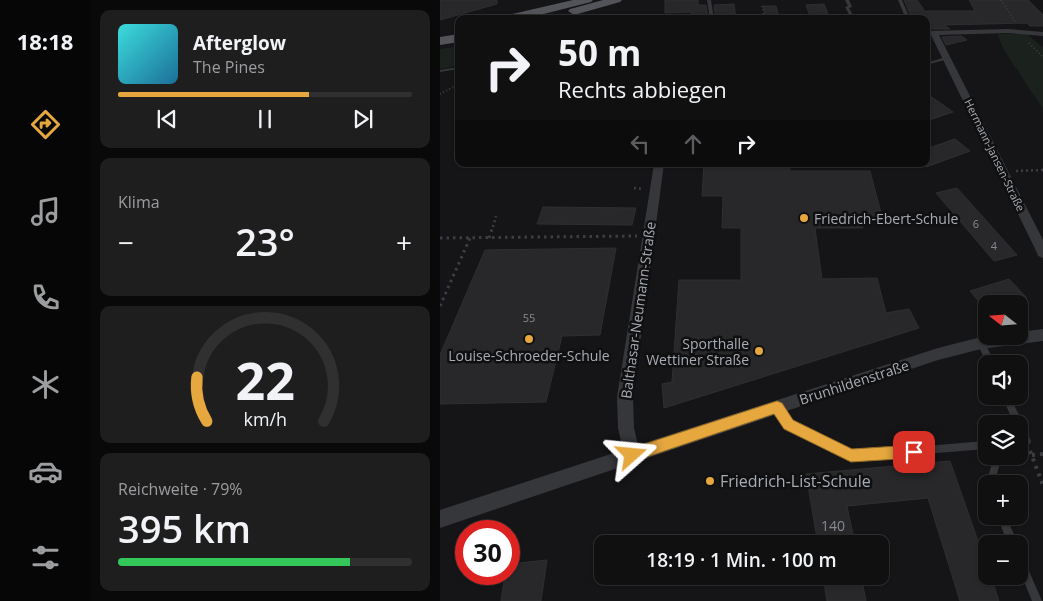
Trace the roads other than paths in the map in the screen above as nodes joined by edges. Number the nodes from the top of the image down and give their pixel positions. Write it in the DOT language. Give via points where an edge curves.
graph roads {
  1 [pos="616,0"];
  2 [pos="709,0"];
  3 [pos="847,0"];
  4 [pos="900,0"];
  5 [pos="582,1"];
  6 [pos="524,15"];
  7 [pos="569,15"];
  8 [pos="711,15"];
  9 [pos="851,15"];
  10 [pos="906,15"];
  11 [pos="440,33"];
  12 [pos="930,33"];
  13 [pos="1043,34"];
  14 [pos="455,36"];
  15 [pos="455,37"];
  16 [pos="440,41"];
  17 [pos="946,58"];
  18 [pos="930,63"];
  19 [pos="455,69"];
  20 [pos="440,71"];
  21 [pos="659,167"];
  22 [pos="1043,253"];
  23 [pos="1043,335"];
  24 [pos="1028,337"];
  25 [pos="978,344"];
  26 [pos="777,407"];
  27 [pos="978,446"];
  28 [pos="632,455"];
  29 [pos="440,519"];
  30 [pos="1028,580"];
  31 [pos="1037,601"];
  1 -- 7 [label="main road"];
  2 -- 8 [label="lane"];
  3 -- 9 [label="lane"];
  4 -- 10 [label="lane"];
  5 -- 6 [label="main road"];
  11 -- 14 [label="main road"];
  12 -- 13 [label="street"];
  12 -- 17 [label="street, Hermann-Jansen-Straße"];
  15 -- 16 [label="main road"];
  17 -- 18 [label="lane"];
  17 -- 22 [label="street, Hermann-Jansen-Straße"];
  19 -- 20 [label="lane"];
  21 -- 28 [label="street, Balthasar-Neumann-Straße" via="624,398"];
  23 -- 24 [label="street, Brunhildenstraße"];
  25 -- 26 [label="street, Brunhildenstraße"];
  26 -- 27 [label="lane" via="789,424 851,456"];
  26 -- 28 [label="street, Brunhildenstraße"];
  28 -- 29 [label="street, Brunhildenstraße"];
  30 -- 31 [label="lane"];
}
